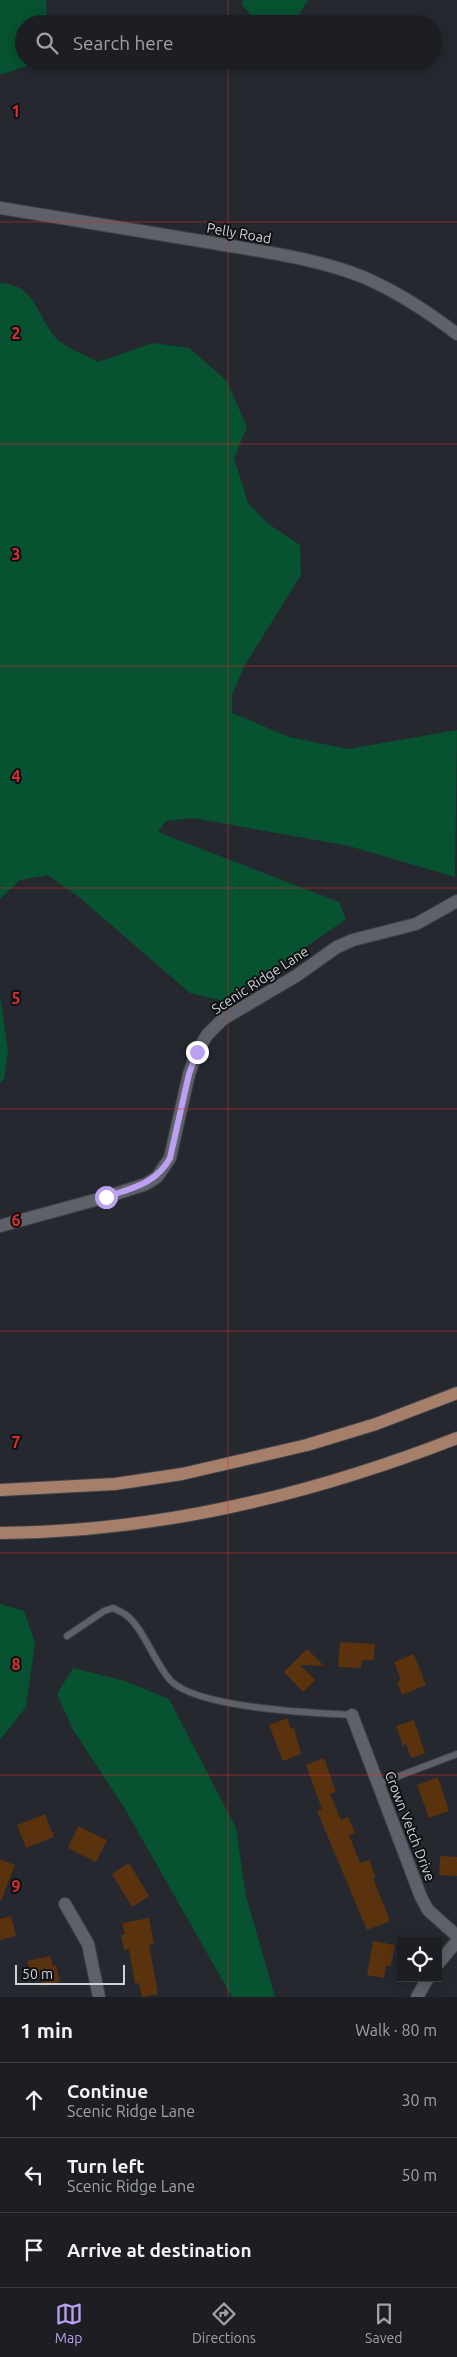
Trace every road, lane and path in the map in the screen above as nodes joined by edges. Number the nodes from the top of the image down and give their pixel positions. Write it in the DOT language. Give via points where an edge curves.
graph roads {
  1 [pos="0,208"];
  2 [pos="457,334"];
  3 [pos="457,901"];
  4 [pos="0,1226"];
  5 [pos="457,1393"];
  6 [pos="457,1438"];
  7 [pos="0,1490"];
  8 [pos="0,1533"];
  9 [pos="67,1636"];
  10 [pos="352,1715"];
  11 [pos="457,1754"];
  12 [pos="378,1784"];
  13 [pos="65,1904"];
  14 [pos="457,1936"];
  15 [pos="457,1941"];
  16 [pos="442,1959"];
  17 [pos="426,1982"];
  18 [pos="99,1997"];
  19 [pos="417,1997"];
  1 -- 2 [label="street, Pelly Road" via="260,251 329,266 363,277 422,306"];
  3 -- 4 [label="street, Scenic Ridge Lane" via="416,924 336,947 296,976 223,1019 207,1035 197,1052 170,1158 157,1177 146,1184 106,1197"];
  5 -- 7 [label="main road" via="307,1446 182,1474 115,1484"];
  6 -- 8 [label="main road" via="323,1484 189,1517 115,1527"];
  9 -- 10 [label="lane" via="112,1608 127,1615 153,1656 180,1688 206,1699 300,1712"];
  10 -- 12 [label="street, Crown Vetch Drive"];
  11 -- 12 [label="lane"];
  12 -- 14 [label="street, Crown Vetch Drive" via="428,1910"];
  13 -- 18 [label="street" via="88,1944"];
  15 -- 16 [label="street"];
  17 -- 19 [label="street"];
}
